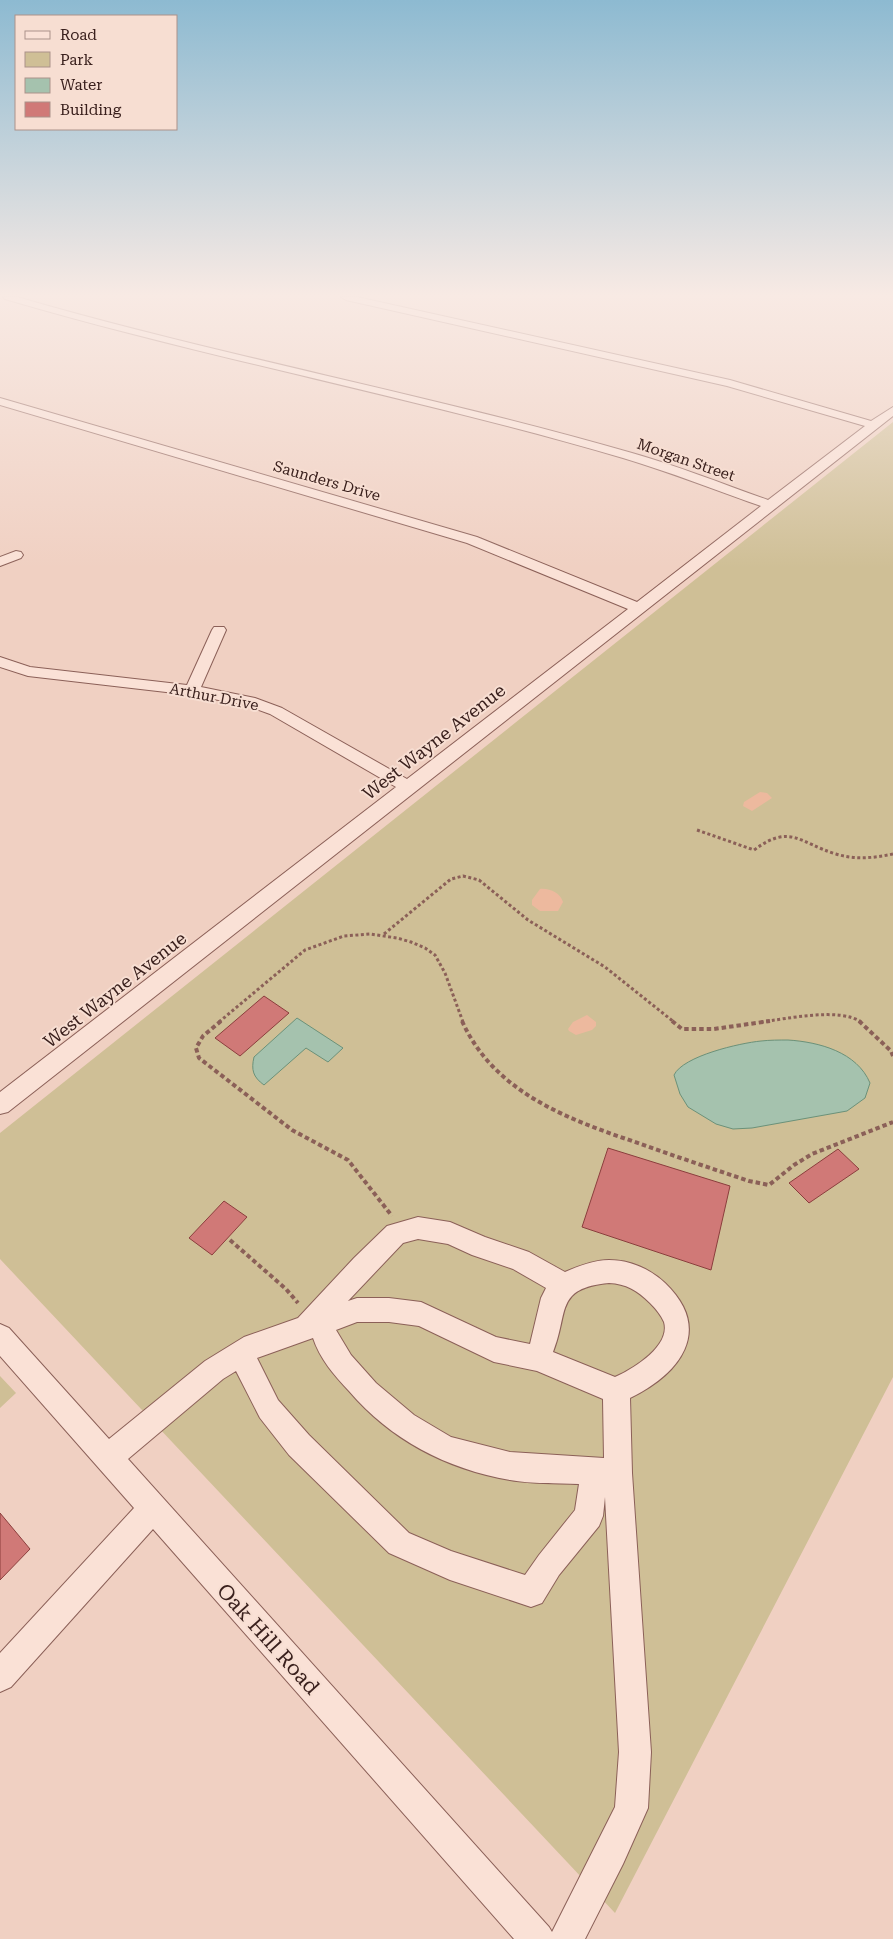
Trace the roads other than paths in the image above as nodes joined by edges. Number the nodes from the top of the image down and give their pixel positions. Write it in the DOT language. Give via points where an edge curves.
graph roads {
  1 [pos="360,387"];
  2 [pos="745,387"];
  3 [pos="0,401"];
  4 [pos="893,410"];
  5 [pos="872,425"];
  6 [pos="772,506"];
  7 [pos="16,555"];
  8 [pos="0,562"];
  9 [pos="639,608"];
  10 [pos="219,630"];
  11 [pos="0,662"];
  12 [pos="192,690"];
  13 [pos="409,787"];
  14 [pos="0,1105"];
  15 [pos="564,1285"];
  16 [pos="309,1318"];
  17 [pos="0,1337"];
  18 [pos="537,1358"];
  19 [pos="248,1368"];
  20 [pos="616,1391"];
  21 [pos="108,1457"];
  22 [pos="606,1472"];
  23 [pos="152,1509"];
  24 [pos="0,1676"];
  25 [pos="537,1939"];
  26 [pos="566,1939"];
  1 -- 6 [label="street, Morgan Street" via="630,456"];
  2 -- 5 [label="street"];
  3 -- 9 [label="street, Saunders Drive" via="472,540"];
  4 -- 5 [label="street, West Wayne Avenue"];
  5 -- 6 [label="street, West Wayne Avenue"];
  6 -- 9 [label="street, West Wayne Avenue"];
  7 -- 8 [label="street"];
  9 -- 13 [label="street, West Wayne Avenue"];
  10 -- 12 [label="street"];
  11 -- 12 [label="street, Arthur Drive" via="28,671"];
  12 -- 13 [label="street, Arthur Drive" via="249,701 276,712"];
  13 -- 14 [label="street, West Wayne Avenue"];
  15 -- 16 [label="street" via="520,1260 450,1233 418,1228 396,1234"];
  15 -- 18 [label="street" via="554,1298 545,1340"];
  15 -- 20 [label="street" via="596,1273 635,1276 649,1285 670,1308 677,1324 663,1361 643,1378"];
  16 -- 18 [label="street" via="357,1310 421,1314 494,1349"];
  16 -- 21 [label="street" via="214,1370"];
  16 -- 22 [label="street" via="367,1392 404,1425 446,1449 510,1466"];
  17 -- 21 [label="street, Oak Hill Road"];
  18 -- 20 [label="street"];
  19 -- 22 [label="street" via="269,1409 299,1445 399,1543 450,1565 530,1592 589,1516"];
  20 -- 22 [label="street"];
  21 -- 23 [label="street, Oak Hill Road"];
  22 -- 26 [label="street" via="635,1752 631,1808"];
  23 -- 24 [label="street"];
  23 -- 25 [label="street, Oak Hill Road"];
}
